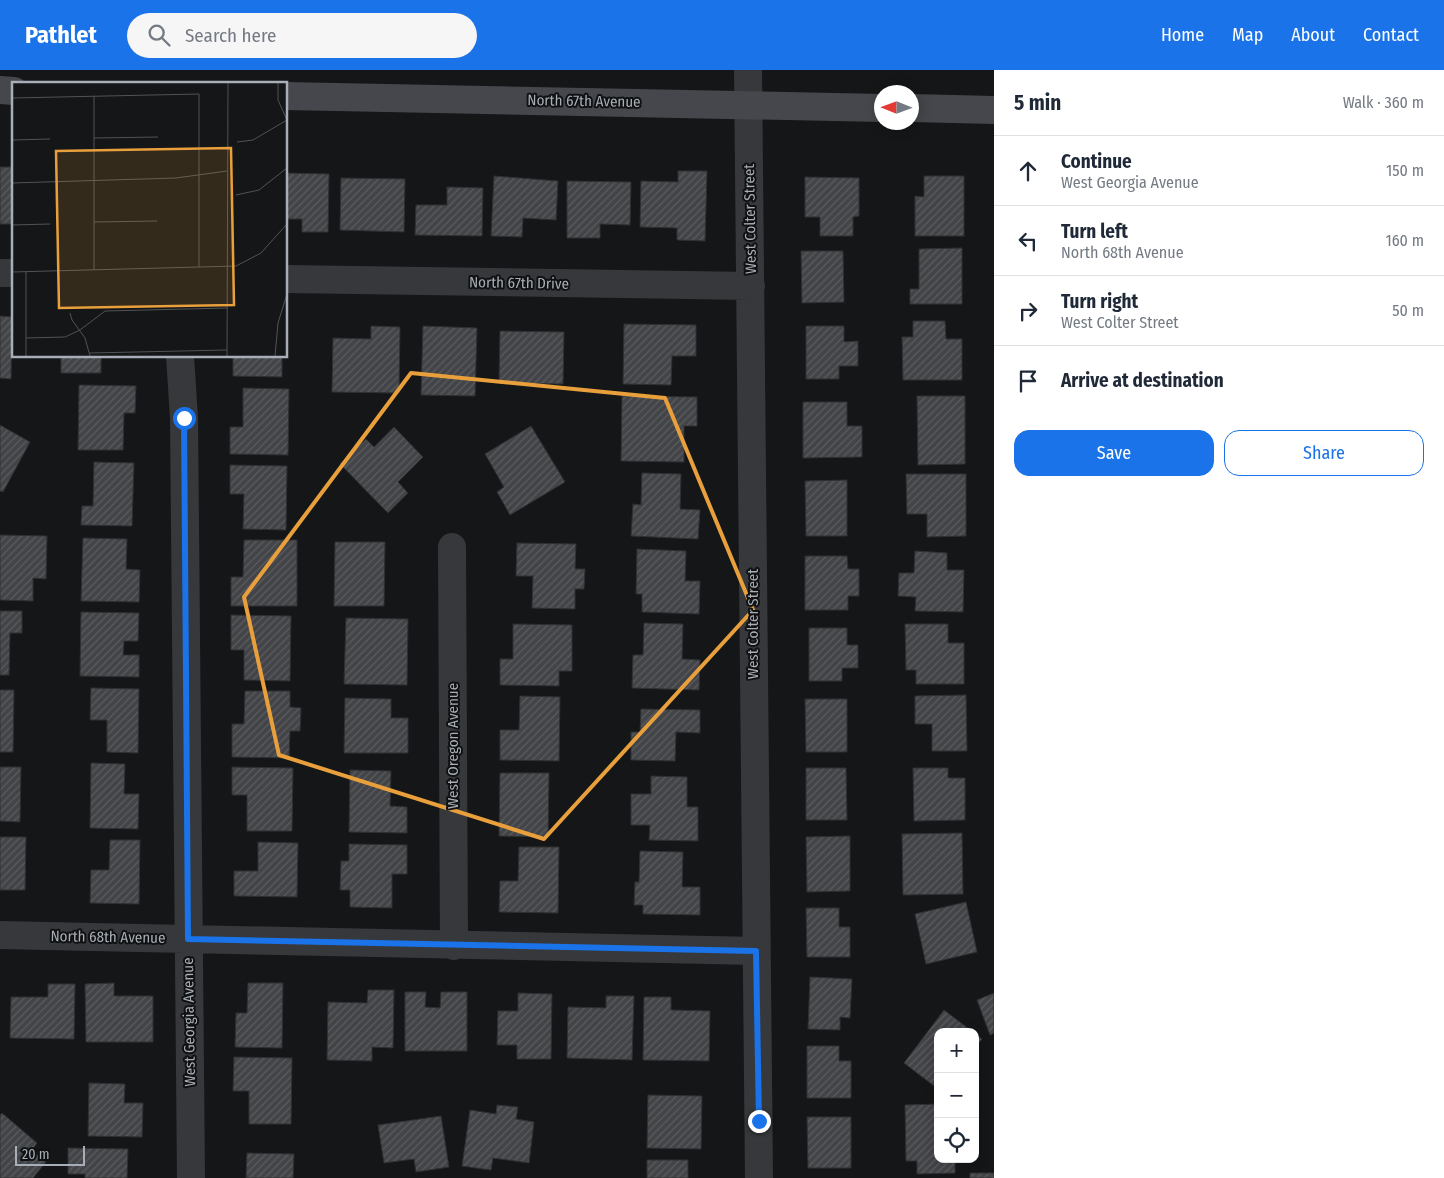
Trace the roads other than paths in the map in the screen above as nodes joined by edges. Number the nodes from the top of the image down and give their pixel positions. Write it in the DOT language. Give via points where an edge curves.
graph roads {
  1 [pos="748,70"];
  2 [pos="288,96"];
  3 [pos="748,105"];
  4 [pos="874,108"];
  5 [pos="919,108"];
  6 [pos="994,110"];
  7 [pos="288,279"];
  8 [pos="751,286"];
  9 [pos="180,358"];
  10 [pos="452,547"];
  11 [pos="0,935"];
  12 [pos="188,939"];
  13 [pos="454,946"];
  14 [pos="756,951"];
  15 [pos="191,1178"];
  16 [pos="759,1178"];
  1 -- 3 [label="street, West Colter Street"];
  2 -- 3 [label="main road, North 67th Avenue"];
  3 -- 4 [label="main road, North 67th Avenue"];
  3 -- 8 [label="street, West Colter Street"];
  5 -- 6 [label="main road"];
  7 -- 8 [label="street, North 67th Drive"];
  8 -- 14 [label="street, West Colter Street"];
  9 -- 12 [label="street, West Georgia Avenue" via="184,418"];
  10 -- 13 [label="street, West Oregon Avenue"];
  11 -- 12 [label="street, North 68th Avenue"];
  12 -- 13 [label="street, North 68th Avenue"];
  12 -- 15 [label="street, West Georgia Avenue"];
  13 -- 14 [label="street, North 68th Avenue"];
  14 -- 16 [label="street, West Colter Street"];
}
